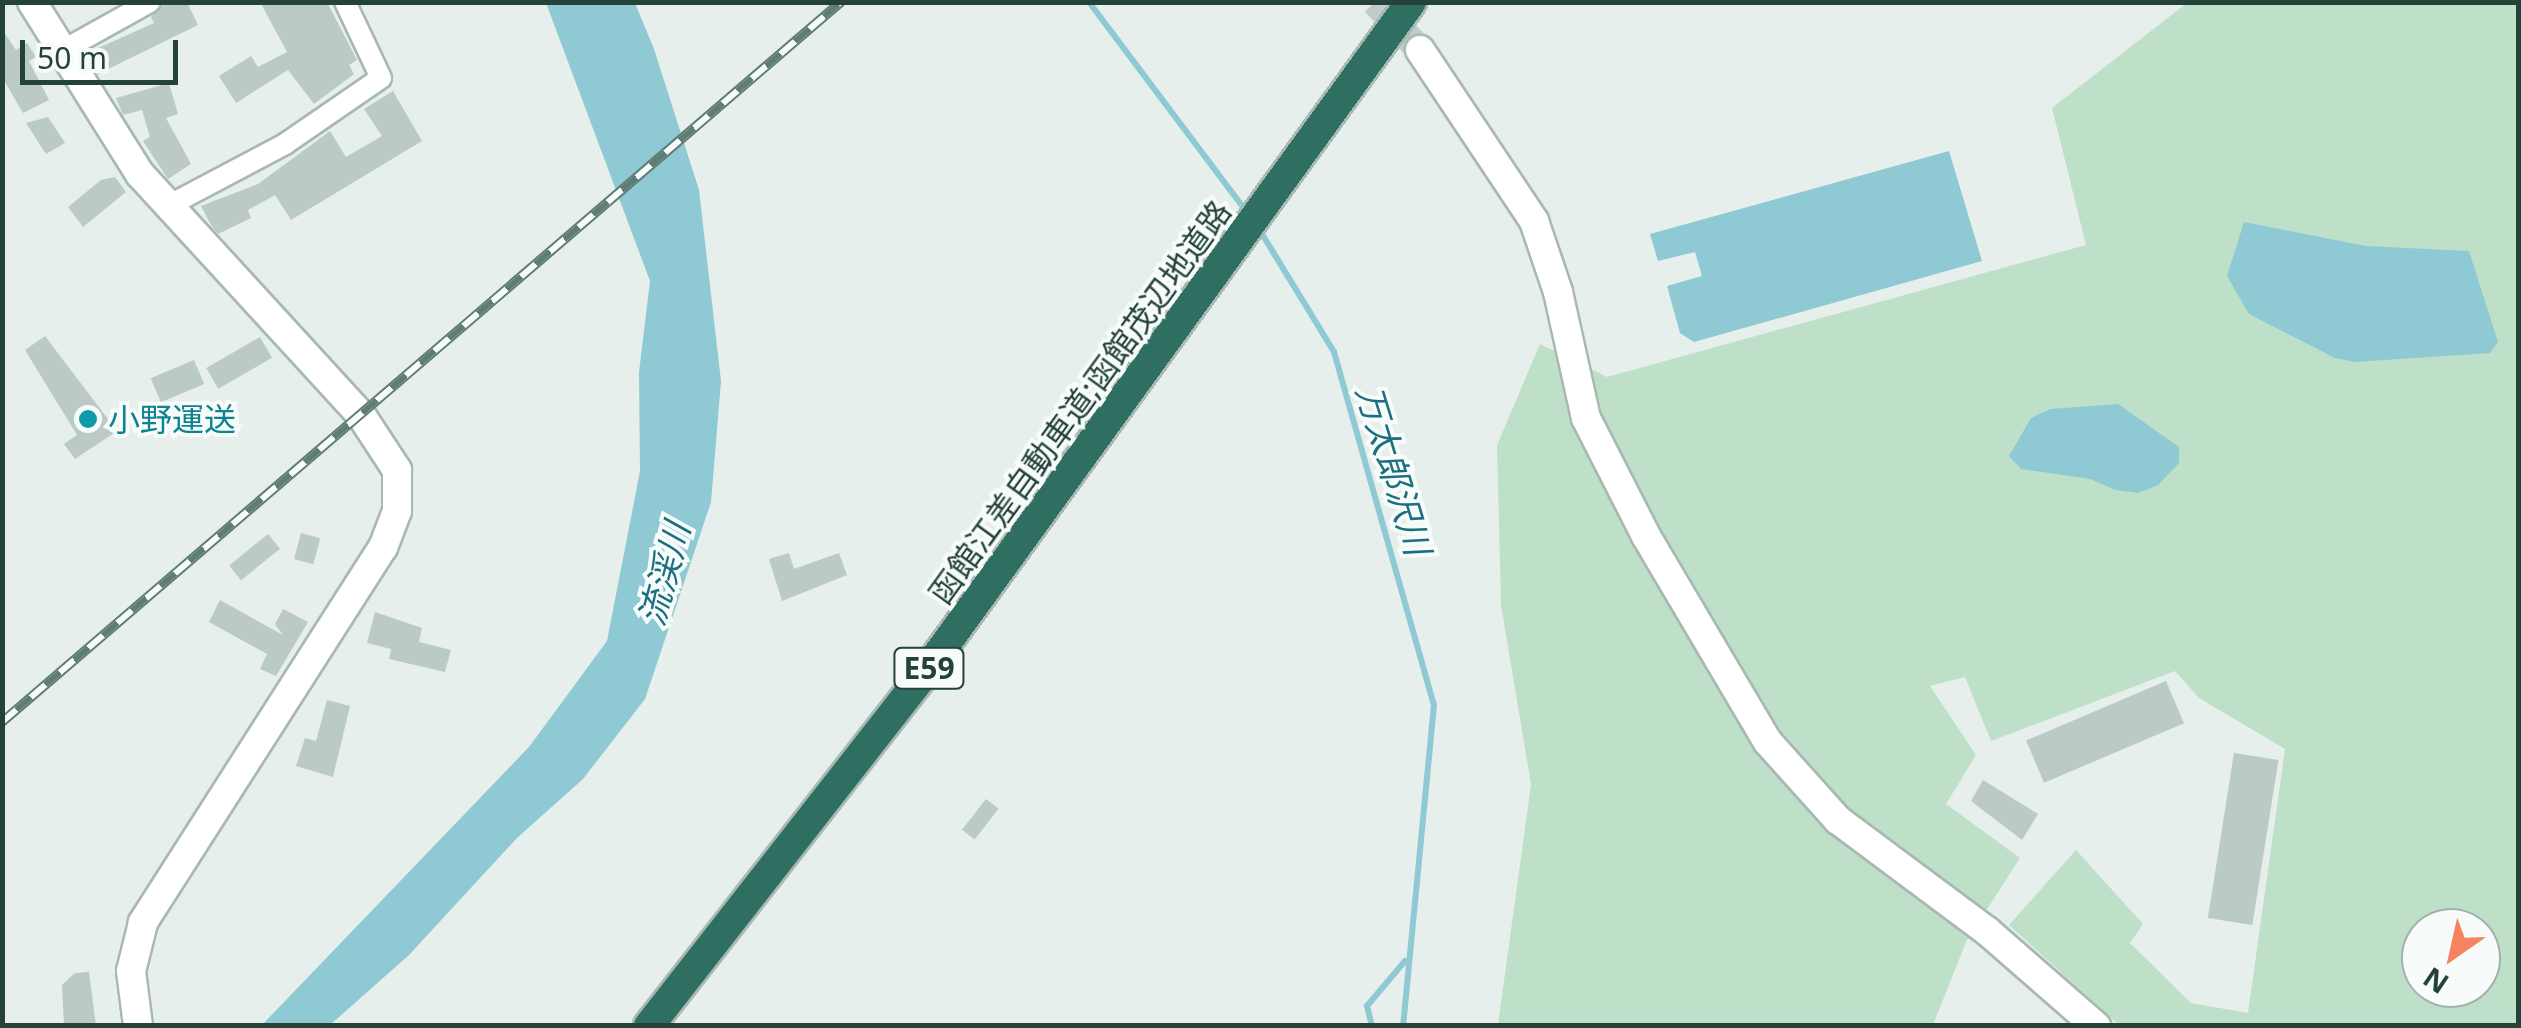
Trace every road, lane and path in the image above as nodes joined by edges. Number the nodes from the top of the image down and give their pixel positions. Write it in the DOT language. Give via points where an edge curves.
graph roads {
  1 [pos="32,2"];
  2 [pos="150,2"];
  3 [pos="345,2"];
  4 [pos="1411,2"];
  5 [pos="1420,50"];
  6 [pos="60,52"];
  7 [pos="168,206"];
  8 [pos="138,1026"];
  9 [pos="649,1026"];
  10 [pos="2096,1026"];
  1 -- 6 [label="street"];
  2 -- 6 [label="street"];
  3 -- 7 [label="street" via="380,78 284,144"];
  4 -- 9 [label="highway, 函館江差自動車道;函館茂辺地道路 / E59" via="921,678"];
  5 -- 10 [label="street" via="1534,222 1558,292 1586,418 1646,536 1768,742 1838,820 1987,931"];
  6 -- 7 [label="street" via="108,130"];
  7 -- 8 [label="street" via="380,437 392,452 400,490 383,547 144,923 132,971"];
}
